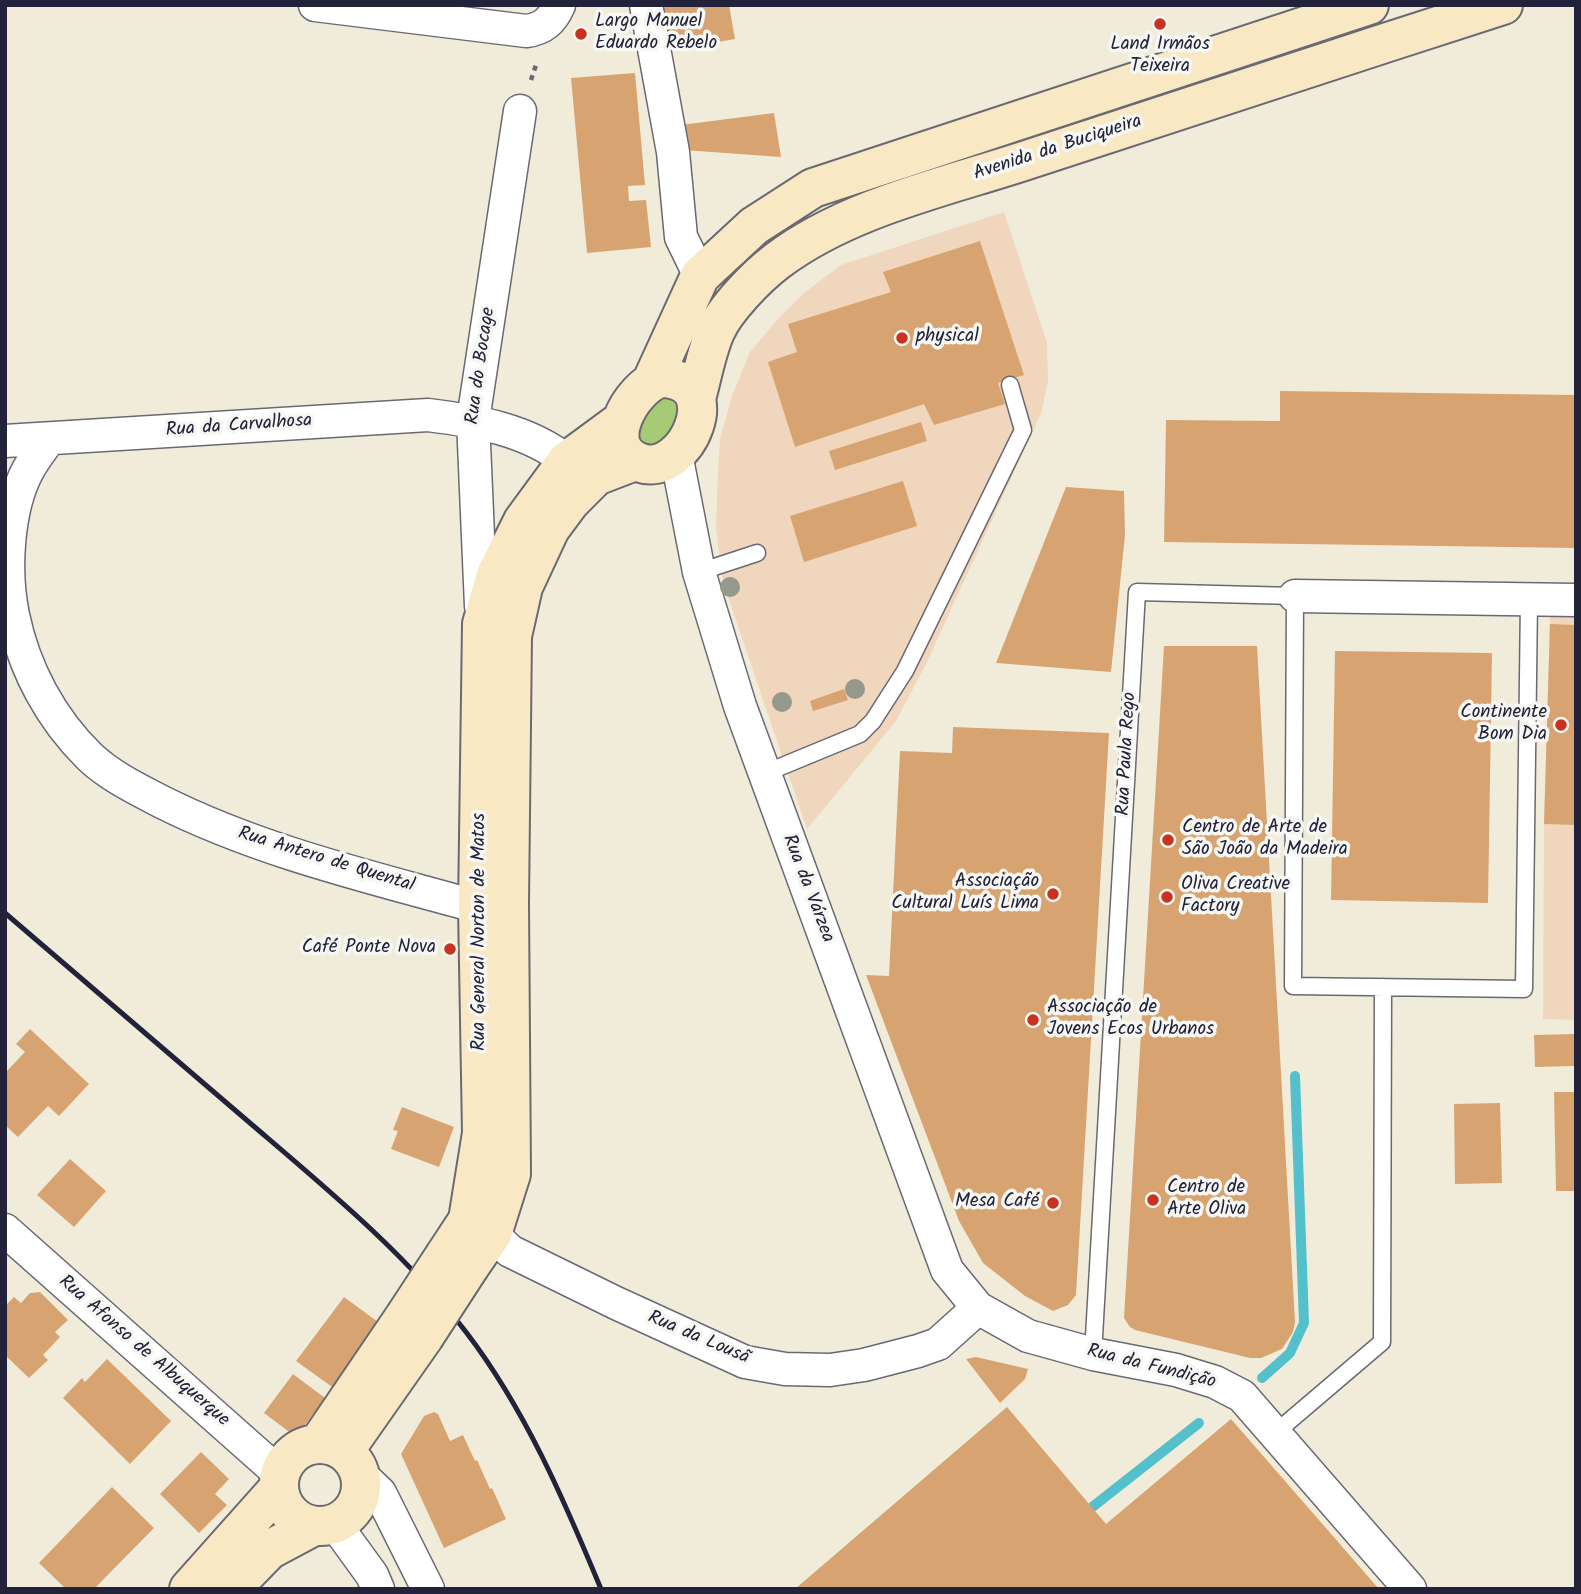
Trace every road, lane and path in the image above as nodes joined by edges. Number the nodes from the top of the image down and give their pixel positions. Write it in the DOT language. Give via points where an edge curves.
graph roads {
  1 [pos="315,5"];
  2 [pos="646,5"];
  3 [pos="1369,5"];
  4 [pos="1503,5"];
  5 [pos="552,9"];
  6 [pos="520,111"];
  7 [pos="700,276"];
  8 [pos="652,381"];
  9 [pos="1010,385"];
  10 [pos="696,398"];
  11 [pos="472,420"];
  12 [pos="620,422"];
  13 [pos="48,439"];
  14 [pos="5,441"];
  15 [pos="676,454"];
  16 [pos="567,461"];
  17 [pos="635,461"];
  18 [pos="757,553"];
  19 [pos="699,572"];
  20 [pos="1295,596"];
  21 [pos="1529,600"];
  22 [pos="1576,600"];
  23 [pos="482,624"];
  24 [pos="763,774"];
  25 [pos="494,905"];
  26 [pos="1383,987"];
  27 [pos="480,1227"];
  28 [pos="10,1243"];
  29 [pos="978,1308"];
  30 [pos="1093,1354"];
  31 [pos="1274,1434"];
  32 [pos="341,1456"];
  33 [pos="280,1481"];
  34 [pos="325,1525"];
  35 [pos="189,1589"];
  36 [pos="231,1589"];
  37 [pos="378,1589"];
  38 [pos="428,1589"];
  39 [pos="1410,1589"];
  1 -- 5 [label="street" via="526,31 542,27"];
  2 -- 7 [label="street" via="673,152 681,237"];
  3 -- 7 [label="street, Avenida da Buciqueira" via="813,188 754,226"];
  4 -- 10 [label="street, Avenida da Buciqueira" via="903,197 831,229 777,261 724,317 715,331"];
  6 -- 11 [label="street, Rua do Bocage"];
  7 -- 8 [label="street, Avenida da Buciqueira"];
  8 -- 10 [label="street" via="678,380"];
  8 -- 12 [label="street, Rua General Norton de Matos" via="638,392"];
  9 -- 24 [label="lane" via="1023,430 905,671 860,734"];
  10 -- 15 [label="street" via="695,425"];
  11 -- 13 [label="street, Rua da Carvalhosa" via="428,415"];
  11 -- 16 [label="street, Rua da Carvalhosa" via="550,447"];
  11 -- 23 [label="street, Rua do Bocage"];
  12 -- 16 [label="street, Rua General Norton de Matos"];
  12 -- 17 [label="street" via="619,439"];
  13 -- 14 [label="street, Rua da Carvalhosa"];
  13 -- 25 [label="street, Rua Antero de Quental" via="27,471 14,507 8,593 18,639 40,693 62,727 92,758 131,786 183,813 295,856"];
  15 -- 17 [label="street, Rua General Norton de Matos" via="652,465"];
  15 -- 19 [label="street, Rua da Várzea"];
  16 -- 23 [label="street, Rua General Norton de Matos" via="523,522 496,575"];
  17 -- 25 [label="street, Rua General Norton de Matos" via="596,476 570,502 550,529 523,587 512,636"];
  18 -- 19 [label="lane"];
  19 -- 24 [label="street, Rua da Várzea"];
  20 -- 21 [label="street, Rua Paula Rego"];
  20 -- 26 [label="lane" via="1293,986"];
  20 -- 30 [label="lane, Rua Paula Rego" via="1137,592"];
  21 -- 22 [label="street, Rua Paula Rego"];
  21 -- 26 [label="lane" via="1524,989"];
  23 -- 25 [label="street, Rua General Norton de Matos"];
  24 -- 29 [label="street, Rua da Várzea" via="947,1270"];
  25 -- 27 [label="street, Rua General Norton de Matos"];
  26 -- 31 [label="lane" via="1382,1342"];
  27 -- 29 [label="street, Rua da Lousã" via="510,1251 639,1314 745,1362 785,1369 830,1370 918,1351 938,1344"];
  27 -- 32 [label="street, Rua General Norton de Matos, bridge" via="415,1326"];
  28 -- 33 [label="street, Rua Afonso de Albuquerque"];
  29 -- 30 [label="street, Rua da Fundição" via="1028,1336"];
  30 -- 31 [label="street, Rua da Fundição" via="1215,1382 1242,1396"];
  31 -- 39 [label="street, Rua da Fundição"];
  32 -- 33 [label="street" via="304,1447 292,1454"];
  32 -- 34 [label="street" via="362,1488 359,1501 351,1513"];
  32 -- 38 [label="street" via="380,1493"];
  33 -- 34 [label="street" via="283,1503 296,1520"];
  33 -- 35 [label="street"];
  34 -- 36 [label="street" via="269,1550"];
  34 -- 37 [label="street" via="372,1575"];
}
